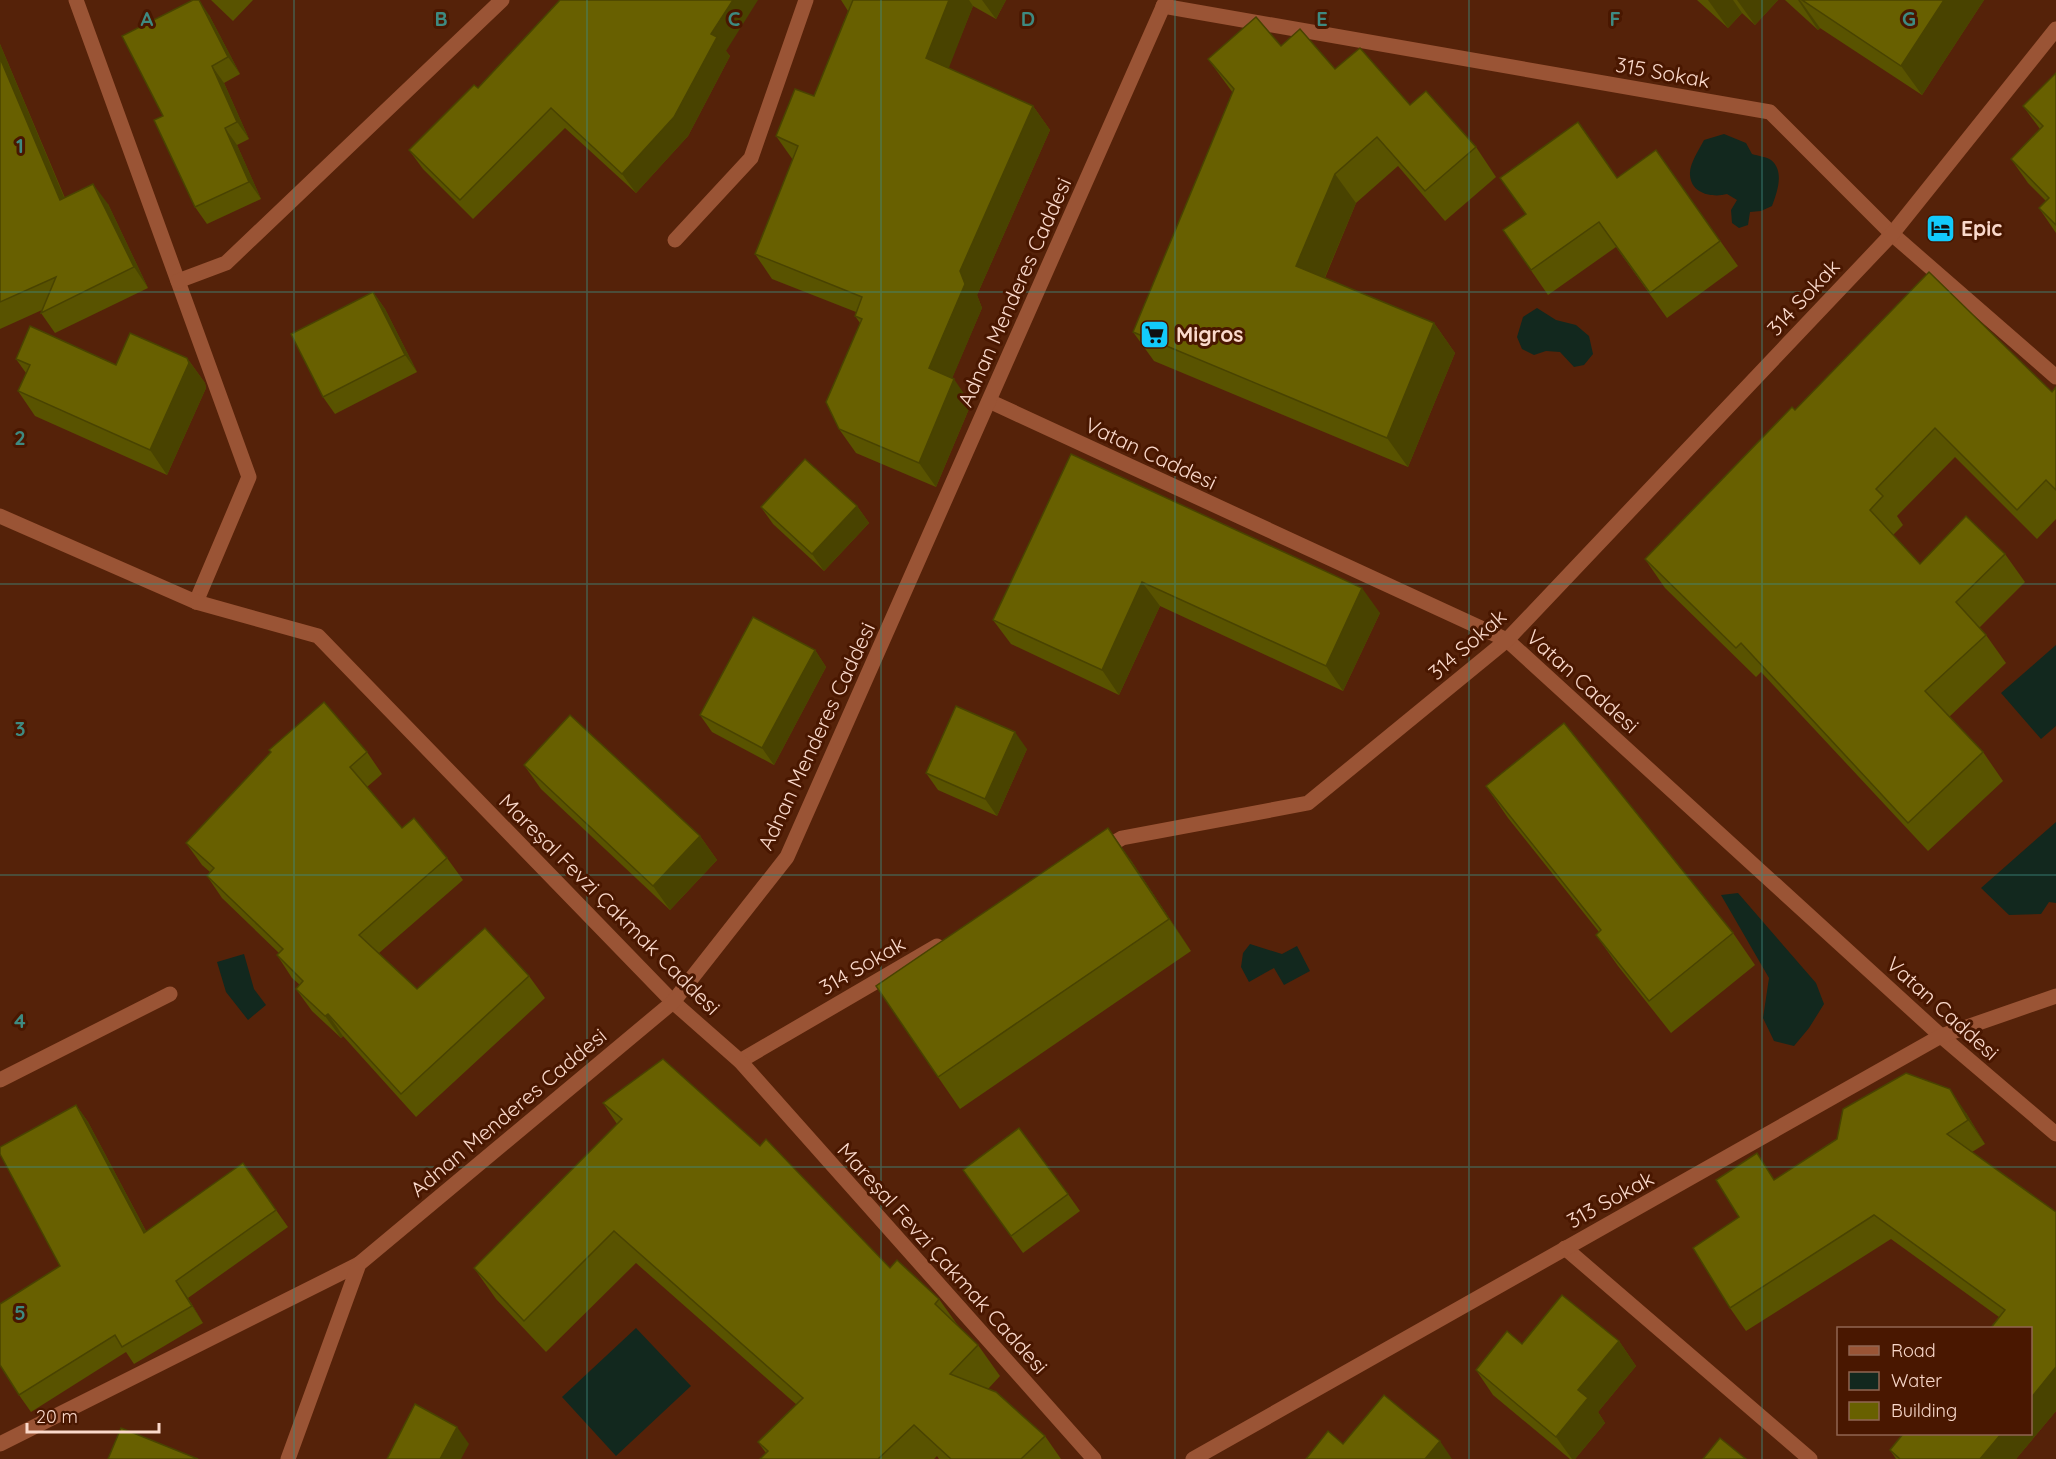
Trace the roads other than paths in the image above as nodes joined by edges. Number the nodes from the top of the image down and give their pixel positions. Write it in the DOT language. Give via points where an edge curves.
graph roads {
  1 [pos="76,0"];
  2 [pos="502,0"];
  3 [pos="806,0"];
  4 [pos="1165,3"];
  5 [pos="2056,29"];
  6 [pos="1892,234"];
  7 [pos="675,240"];
  8 [pos="178,281"];
  9 [pos="2056,377"];
  10 [pos="989,401"];
  11 [pos="0,516"];
  12 [pos="196,602"];
  13 [pos="1507,640"];
  14 [pos="1091,856"];
  15 [pos="946,940"];
  16 [pos="170,994"];
  17 [pos="2056,996"];
  18 [pos="673,1002"];
  19 [pos="1941,1036"];
  20 [pos="740,1061"];
  21 [pos="0,1080"];
  22 [pos="2056,1134"];
  23 [pos="1565,1248"];
  24 [pos="359,1264"];
  25 [pos="0,1444"];
  26 [pos="288,1459"];
  27 [pos="1094,1459"];
  28 [pos="1193,1459"];
  29 [pos="1810,1459"];
  1 -- 8 [label="street"];
  2 -- 8 [label="street" via="226,263"];
  3 -- 7 [label="street" via="751,158"];
  4 -- 6 [label="street, 315 Sokak" via="1770,112"];
  4 -- 10 [label="street, Adnan Menderes Caddesi"];
  5 -- 6 [label="street, 314 Sokak"];
  6 -- 9 [label="street, 315 Sokak"];
  6 -- 13 [label="street, 314 Sokak"];
  8 -- 12 [label="street" via="249,477"];
  10 -- 13 [label="street, Vatan Caddesi"];
  10 -- 18 [label="street, Adnan Menderes Caddesi" via="787,857"];
  11 -- 12 [label="street, Mareşal Fevzi Çakmak Caddesi"];
  12 -- 18 [label="street, Mareşal Fevzi Çakmak Caddesi" via="318,636"];
  13 -- 14 [label="street, 314 Sokak" via="1308,802 1122,838"];
  13 -- 19 [label="street, Vatan Caddesi"];
  15 -- 20 [label="street, 314 Sokak"];
  16 -- 21 [label="street"];
  17 -- 19 [label="street, 313 Sokak"];
  18 -- 20 [label="street, Mareşal Fevzi Çakmak Caddesi"];
  18 -- 24 [label="street, Adnan Menderes Caddesi"];
  19 -- 22 [label="street, Vatan Caddesi"];
  19 -- 23 [label="street, 313 Sokak"];
  20 -- 27 [label="street, Mareşal Fevzi Çakmak Caddesi"];
  23 -- 28 [label="street, 313 Sokak"];
  23 -- 29 [label="street"];
  24 -- 25 [label="street, Adnan Menderes Caddesi"];
  24 -- 26 [label="street"];
}
